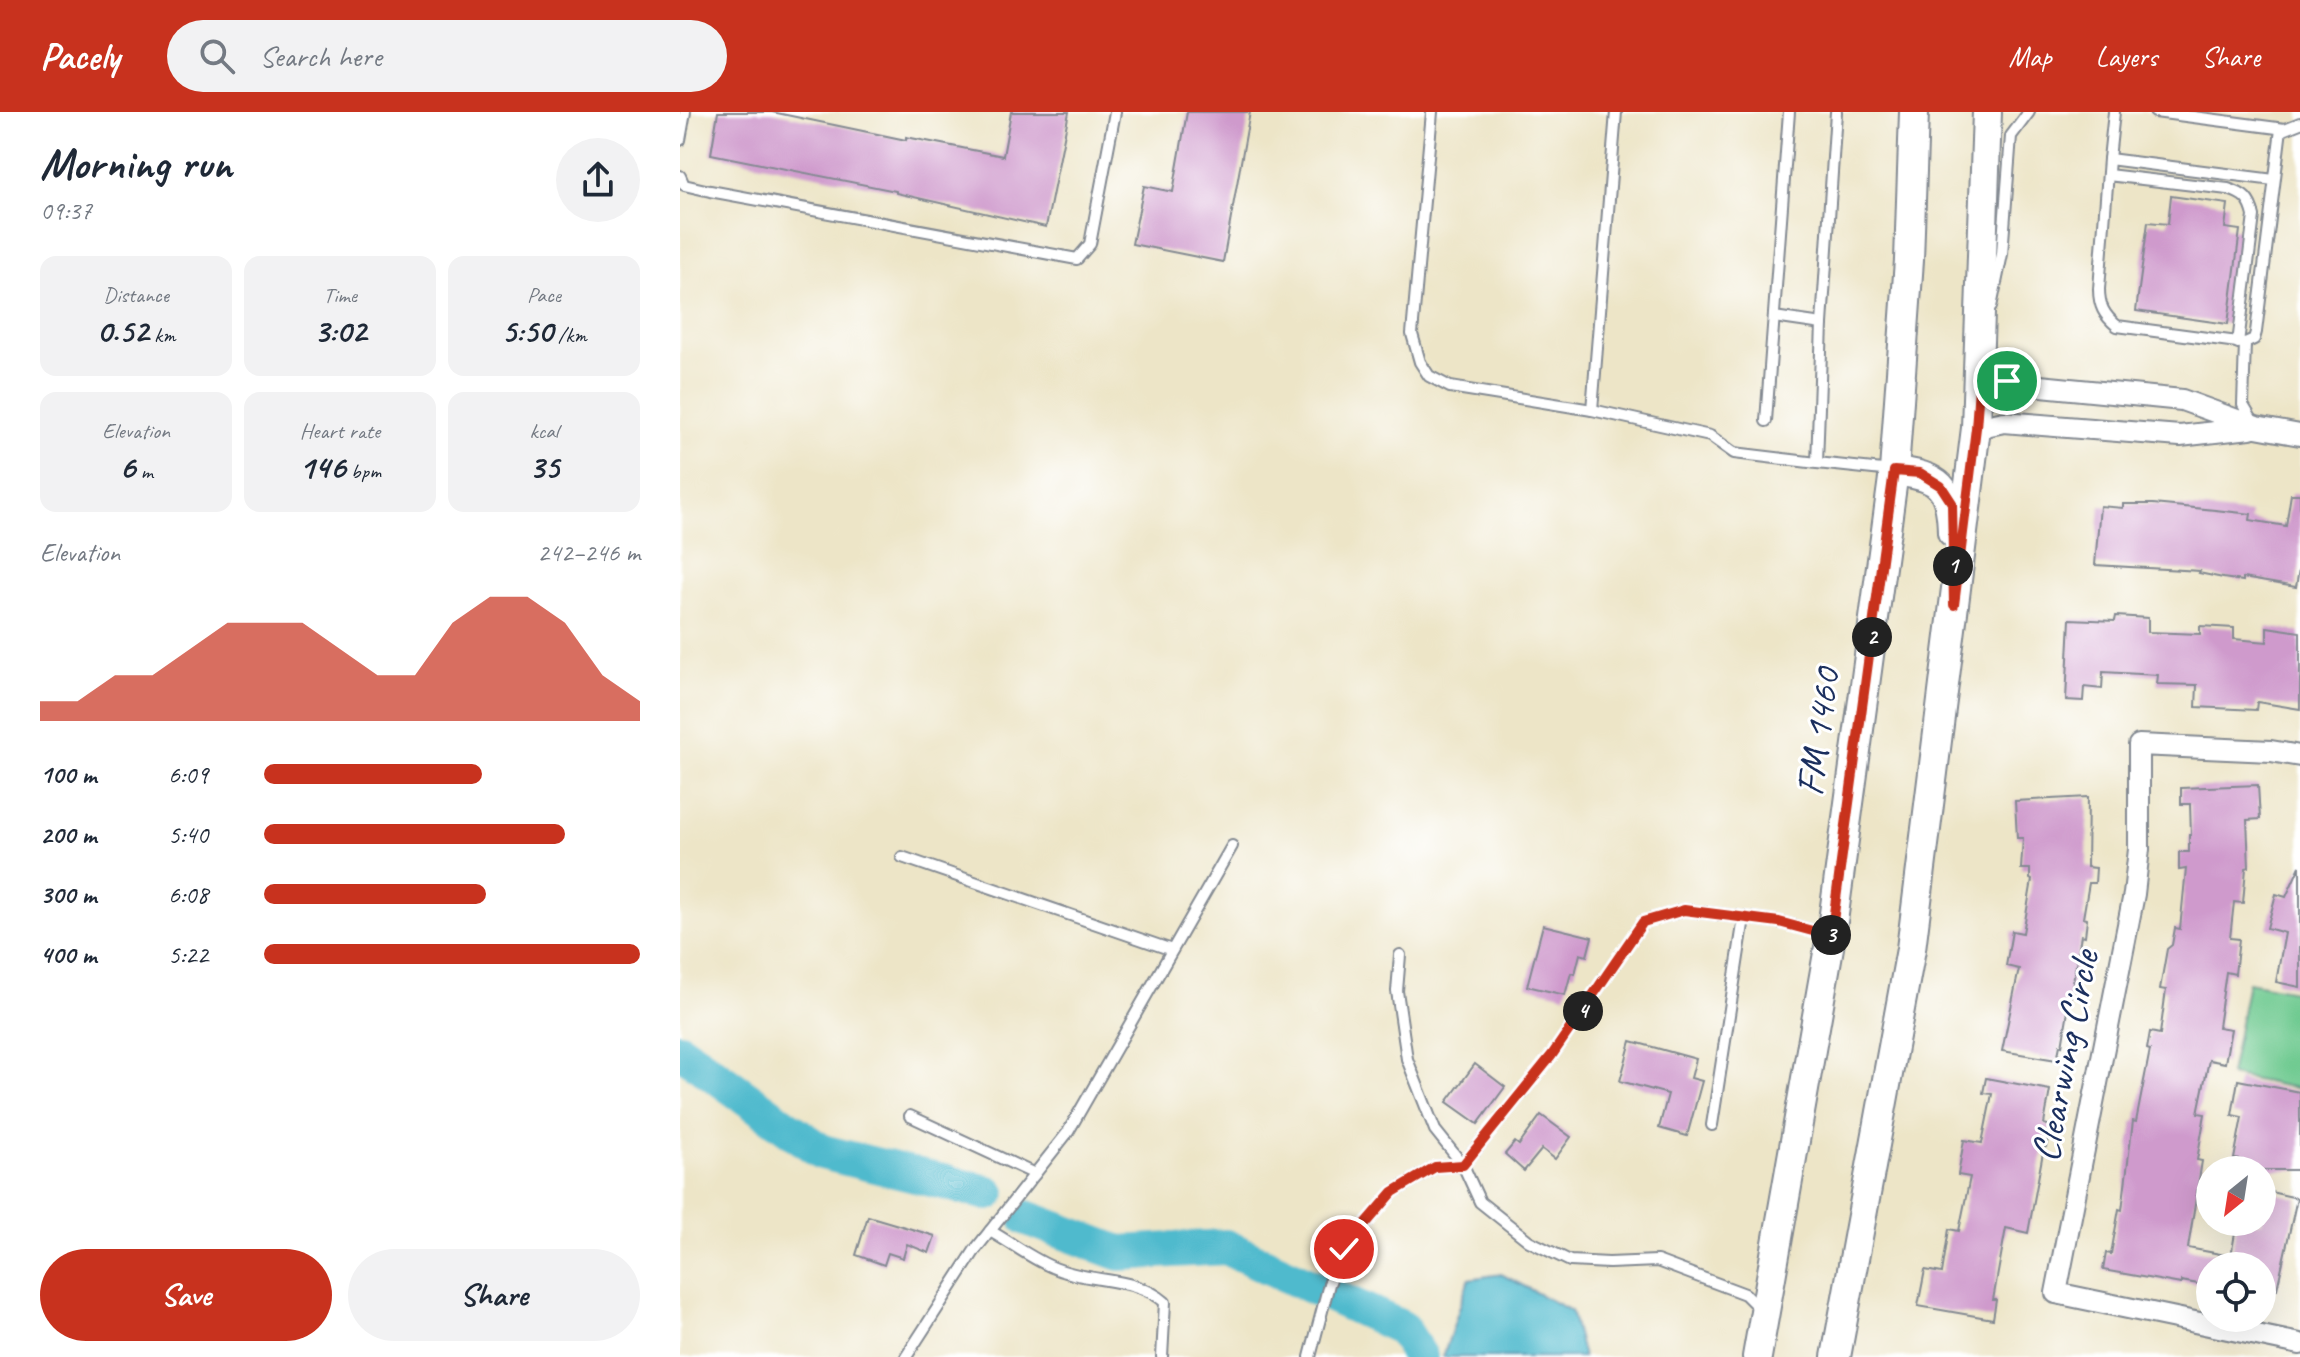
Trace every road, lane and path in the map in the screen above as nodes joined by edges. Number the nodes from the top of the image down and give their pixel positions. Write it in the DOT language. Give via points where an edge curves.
graph roads {
  1 [pos="685,112"];
  2 [pos="1115,112"];
  3 [pos="1432,112"];
  4 [pos="1616,112"];
  5 [pos="1789,112"];
  6 [pos="1836,112"];
  7 [pos="1914,112"];
  8 [pos="1987,112"];
  9 [pos="2029,112"];
  10 [pos="2114,112"];
  11 [pos="2155,112"];
  12 [pos="2300,123"];
  13 [pos="2281,129"];
  14 [pos="680,140"];
  15 [pos="2109,159"];
  16 [pos="2108,175"];
  17 [pos="680,176"];
  18 [pos="2274,180"];
  19 [pos="1774,317"];
  20 [pos="1822,324"];
  21 [pos="1981,336"];
  22 [pos="2241,343"];
  23 [pos="1980,373"];
  24 [pos="1592,410"];
  25 [pos="1766,421"];
  26 [pos="2256,427"];
  27 [pos="1976,428"];
  28 [pos="2300,435"];
  29 [pos="1817,463"];
  30 [pos="1894,471"];
  31 [pos="1954,605"];
  32 [pos="2300,756"];
  33 [pos="1232,846"];
  34 [pos="902,857"];
  35 [pos="1744,918"];
  36 [pos="1831,936"];
  37 [pos="1172,950"];
  38 [pos="1400,955"];
  39 [pos="910,1116"];
  40 [pos="1712,1125"];
  41 [pos="1463,1165"];
  42 [pos="1035,1174"];
  43 [pos="990,1231"];
  44 [pos="1766,1315"];
  45 [pos="2300,1344"];
  46 [pos="906,1357"];
  47 [pos="1162,1357"];
  48 [pos="1310,1357"];
  49 [pos="1757,1357"];
  50 [pos="1836,1357"];
  1 -- 14 [label="lane"];
  2 -- 17 [label="lane" via="1090,244 1077,259 710,191 684,185"];
  3 -- 24 [label="lane" via="1412,334 1420,362 1429,376 1450,387"];
  4 -- 24 [label="lane"];
  5 -- 19 [label="lane"];
  6 -- 20 [label="lane"];
  7 -- 30 [label="main road, FM 1460 / FM 1460"];
  8 -- 21 [label="main road"];
  9 -- 21 [label="lane" via="2011,136 2002,254"];
  10 -- 15 [label="lane"];
  11 -- 13 [label="lane"];
  12 -- 13 [label="lane"];
  13 -- 18 [label="lane"];
  15 -- 16 [label="lane"];
  15 -- 18 [label="lane"];
  16 -- 22 [label="lane" via="2099,289 2105,316 2117,326"];
  16 -- 22 [label="lane" via="2228,189 2251,201 2254,216"];
  18 -- 22 [label="lane" via="2256,332 2254,339"];
  19 -- 20 [label="lane"];
  19 -- 25 [label="lane"];
  20 -- 29 [label="lane"];
  21 -- 23 [label="main road"];
  22 -- 26 [label="lane" via="2243,405"];
  23 -- 26 [label="street" via="2011,383 2182,400"];
  23 -- 27 [label="main road"];
  24 -- 29 [label="lane" via="1710,436 1734,453"];
  26 -- 27 [label="street" via="2180,436 2004,422"];
  26 -- 28 [label="street"];
  27 -- 31 [label="main road"];
  29 -- 30 [label="lane"];
  30 -- 31 [label="main road" via="1920,473 1941,486 1952,503"];
  30 -- 36 [label="main road, FM 1460 / FM 1460"];
  31 -- 50 [label="main road" via="1911,949"];
  32 -- 45 [label="street, Clearwing Circle" via="2139,745 2134,894 2056,1293"];
  33 -- 37 [label="lane"];
  34 -- 37 [label="lane"];
  35 -- 36 [label="lane"];
  35 -- 40 [label="lane"];
  35 -- 41 [label="lane" via="1684,910 1643,922 1552,1055"];
  36 -- 44 [label="main road, FM 1460 / FM 1460"];
  37 -- 42 [label="lane" via="1068,1132"];
  38 -- 41 [label="lane" via="1397,991 1407,1059 1435,1130"];
  39 -- 42 [label="lane"];
  41 -- 44 [label="lane" via="1480,1202 1529,1241 1570,1261 1657,1261 1745,1294"];
  41 -- 48 [label="lane" via="1435,1167 1393,1192 1344,1249"];
  42 -- 43 [label="lane"];
  43 -- 46 [label="lane"];
  43 -- 47 [label="lane" via="1055,1269 1154,1292 1165,1302"];
  44 -- 49 [label="main road, FM 1460 / FM 1460"];
}
